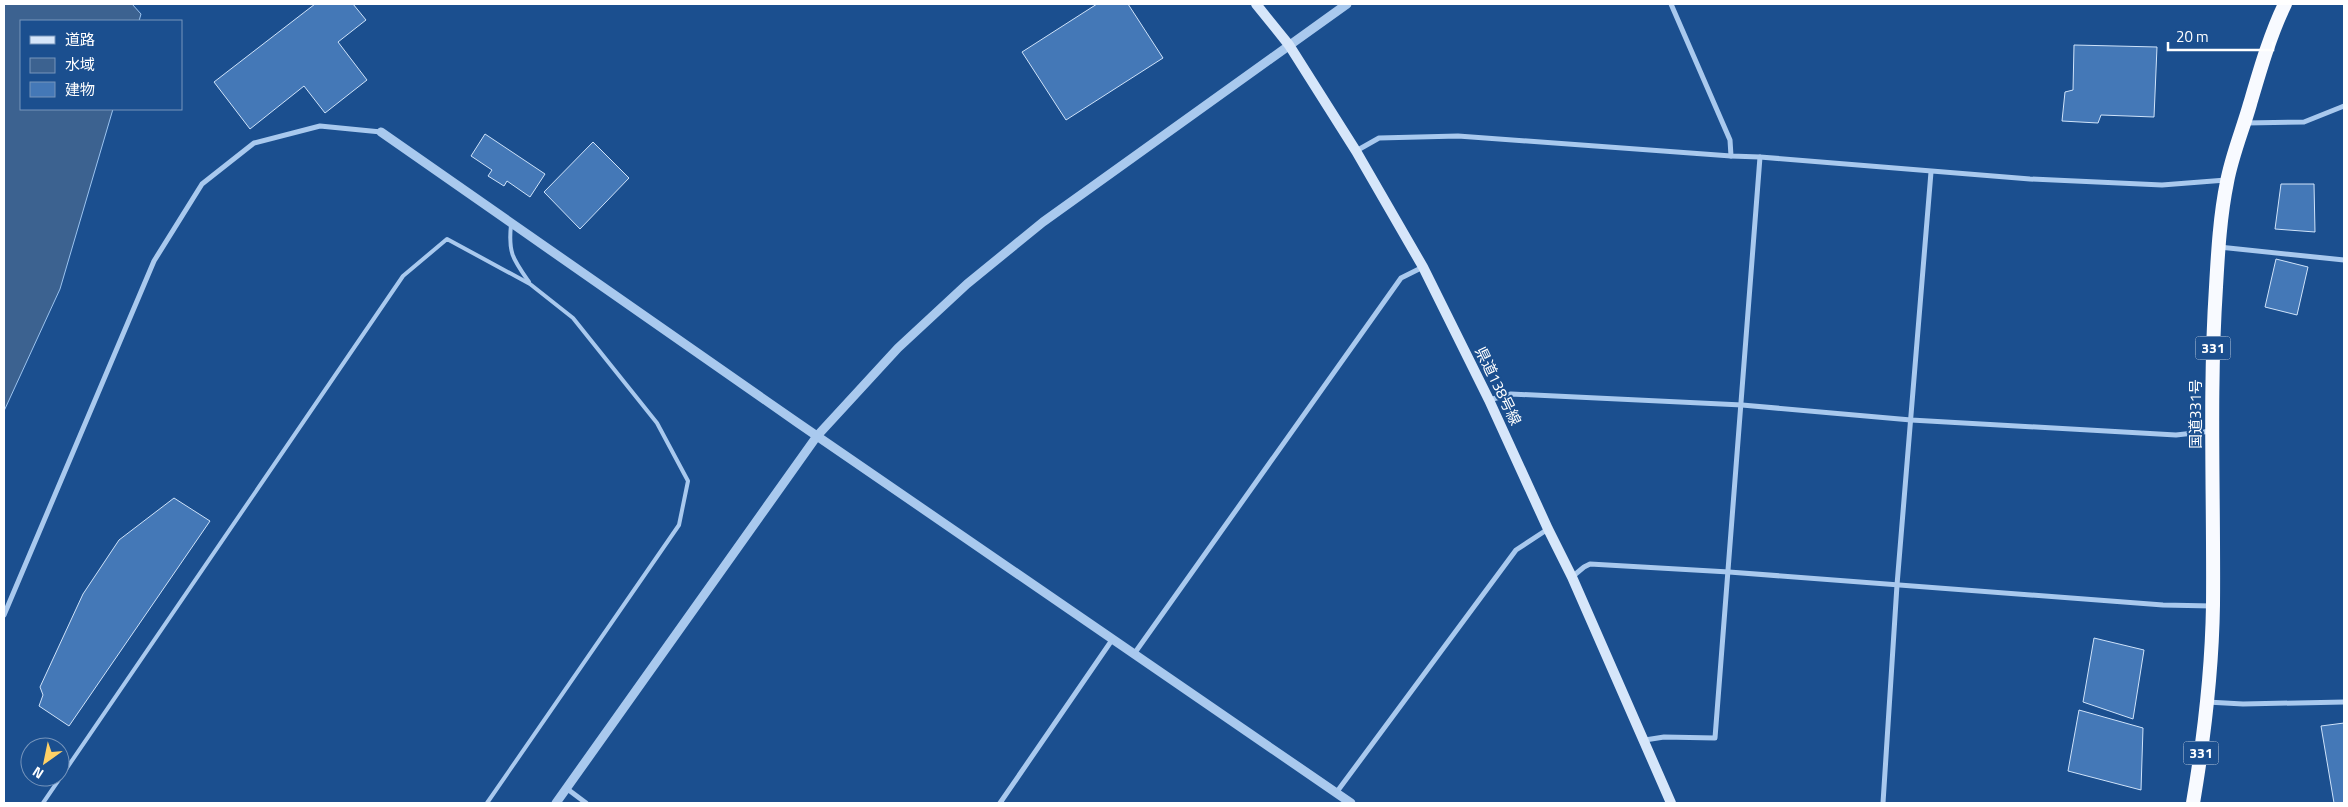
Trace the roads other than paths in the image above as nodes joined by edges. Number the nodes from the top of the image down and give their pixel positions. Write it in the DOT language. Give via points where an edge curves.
graph roads {
  1 [pos="1256,4"];
  2 [pos="1346,4"];
  3 [pos="1671,4"];
  4 [pos="2286,4"];
  5 [pos="1289,45"];
  6 [pos="2344,106"];
  7 [pos="2243,124"];
  8 [pos="381,132"];
  9 [pos="1356,151"];
  10 [pos="1731,156"];
  11 [pos="1760,157"];
  12 [pos="1931,172"];
  13 [pos="2227,180"];
  14 [pos="511,222"];
  15 [pos="2219,247"];
  16 [pos="2344,260"];
  17 [pos="1423,267"];
  18 [pos="530,284"];
  19 [pos="1489,400"];
  20 [pos="1742,405"];
  21 [pos="1911,420"];
  22 [pos="2212,431"];
  23 [pos="816,436"];
  24 [pos="1548,529"];
  25 [pos="1729,572"];
  26 [pos="1572,576"];
  27 [pos="1897,585"];
  28 [pos="2213,606"];
  29 [pos="4,615"];
  30 [pos="1112,640"];
  31 [pos="1134,654"];
  32 [pos="2207,702"];
  33 [pos="2344,702"];
  34 [pos="1645,740"];
  35 [pos="566,788"];
  36 [pos="1336,793"];
  37 [pos="43,803"];
  38 [pos="487,803"];
  39 [pos="556,803"];
  40 [pos="586,803"];
  41 [pos="1000,803"];
  42 [pos="1350,803"];
  43 [pos="1671,803"];
  44 [pos="1883,803"];
  45 [pos="2193,803"];
  1 -- 5 [label="main road, 県道138号線"];
  2 -- 5 [label="street"];
  3 -- 10 [label="street" via="1730,140"];
  4 -- 7 [label="highway, 国道331号 / 331" via="2267,46"];
  5 -- 9 [label="main road, 県道138号線"];
  5 -- 23 [label="street" via="1043,222 967,284 898,348"];
  6 -- 7 [label="street" via="2304,122"];
  7 -- 13 [label="highway, 国道331号 / 331"];
  8 -- 14 [label="street"];
  8 -- 29 [label="street" via="320,126 254,143 202,184 154,261"];
  9 -- 10 [label="street" via="1378,138 1458,136"];
  9 -- 17 [label="main road, 県道138号線"];
  10 -- 11 [label="street"];
  11 -- 12 [label="street"];
  11 -- 20 [label="street"];
  12 -- 13 [label="street" via="2162,185"];
  12 -- 21 [label="street"];
  13 -- 15 [label="highway, 国道331号 / 331"];
  14 -- 18 [label="lane" via="509,245"];
  14 -- 23 [label="street"];
  15 -- 16 [label="street"];
  15 -- 22 [label="highway, 国道331号 / 331" via="2213,328"];
  17 -- 19 [label="main road, 県道138号線"];
  17 -- 31 [label="street" via="1401,278"];
  18 -- 37 [label="lane" via="447,239 403,276"];
  18 -- 38 [label="lane" via="573,318 657,423 688,481 679,525"];
  19 -- 20 [label="street" via="1512,394"];
  19 -- 24 [label="main road, 県道138号線"];
  20 -- 21 [label="street"];
  20 -- 25 [label="street"];
  21 -- 22 [label="street" via="2176,435"];
  21 -- 27 [label="street"];
  22 -- 28 [label="highway, 国道331号 / 331"];
  23 -- 30 [label="street"];
  23 -- 35 [label="street"];
  24 -- 26 [label="main road, 県道138号線"];
  24 -- 36 [label="street" via="1516,550"];
  25 -- 26 [label="street" via="1590,564"];
  25 -- 27 [label="street"];
  25 -- 34 [label="street" via="1715,738"];
  26 -- 34 [label="main road, 県道138号線"];
  27 -- 28 [label="street"];
  27 -- 44 [label="street"];
  28 -- 32 [label="highway, 国道331号 / 331"];
  30 -- 31 [label="street"];
  30 -- 41 [label="street"];
  31 -- 36 [label="street"];
  32 -- 33 [label="street"];
  32 -- 45 [label="highway, 国道331号 / 331"];
  34 -- 43 [label="main road, 県道138号線"];
  35 -- 39 [label="street"];
  35 -- 40 [label="street"];
  36 -- 42 [label="street"];
}
